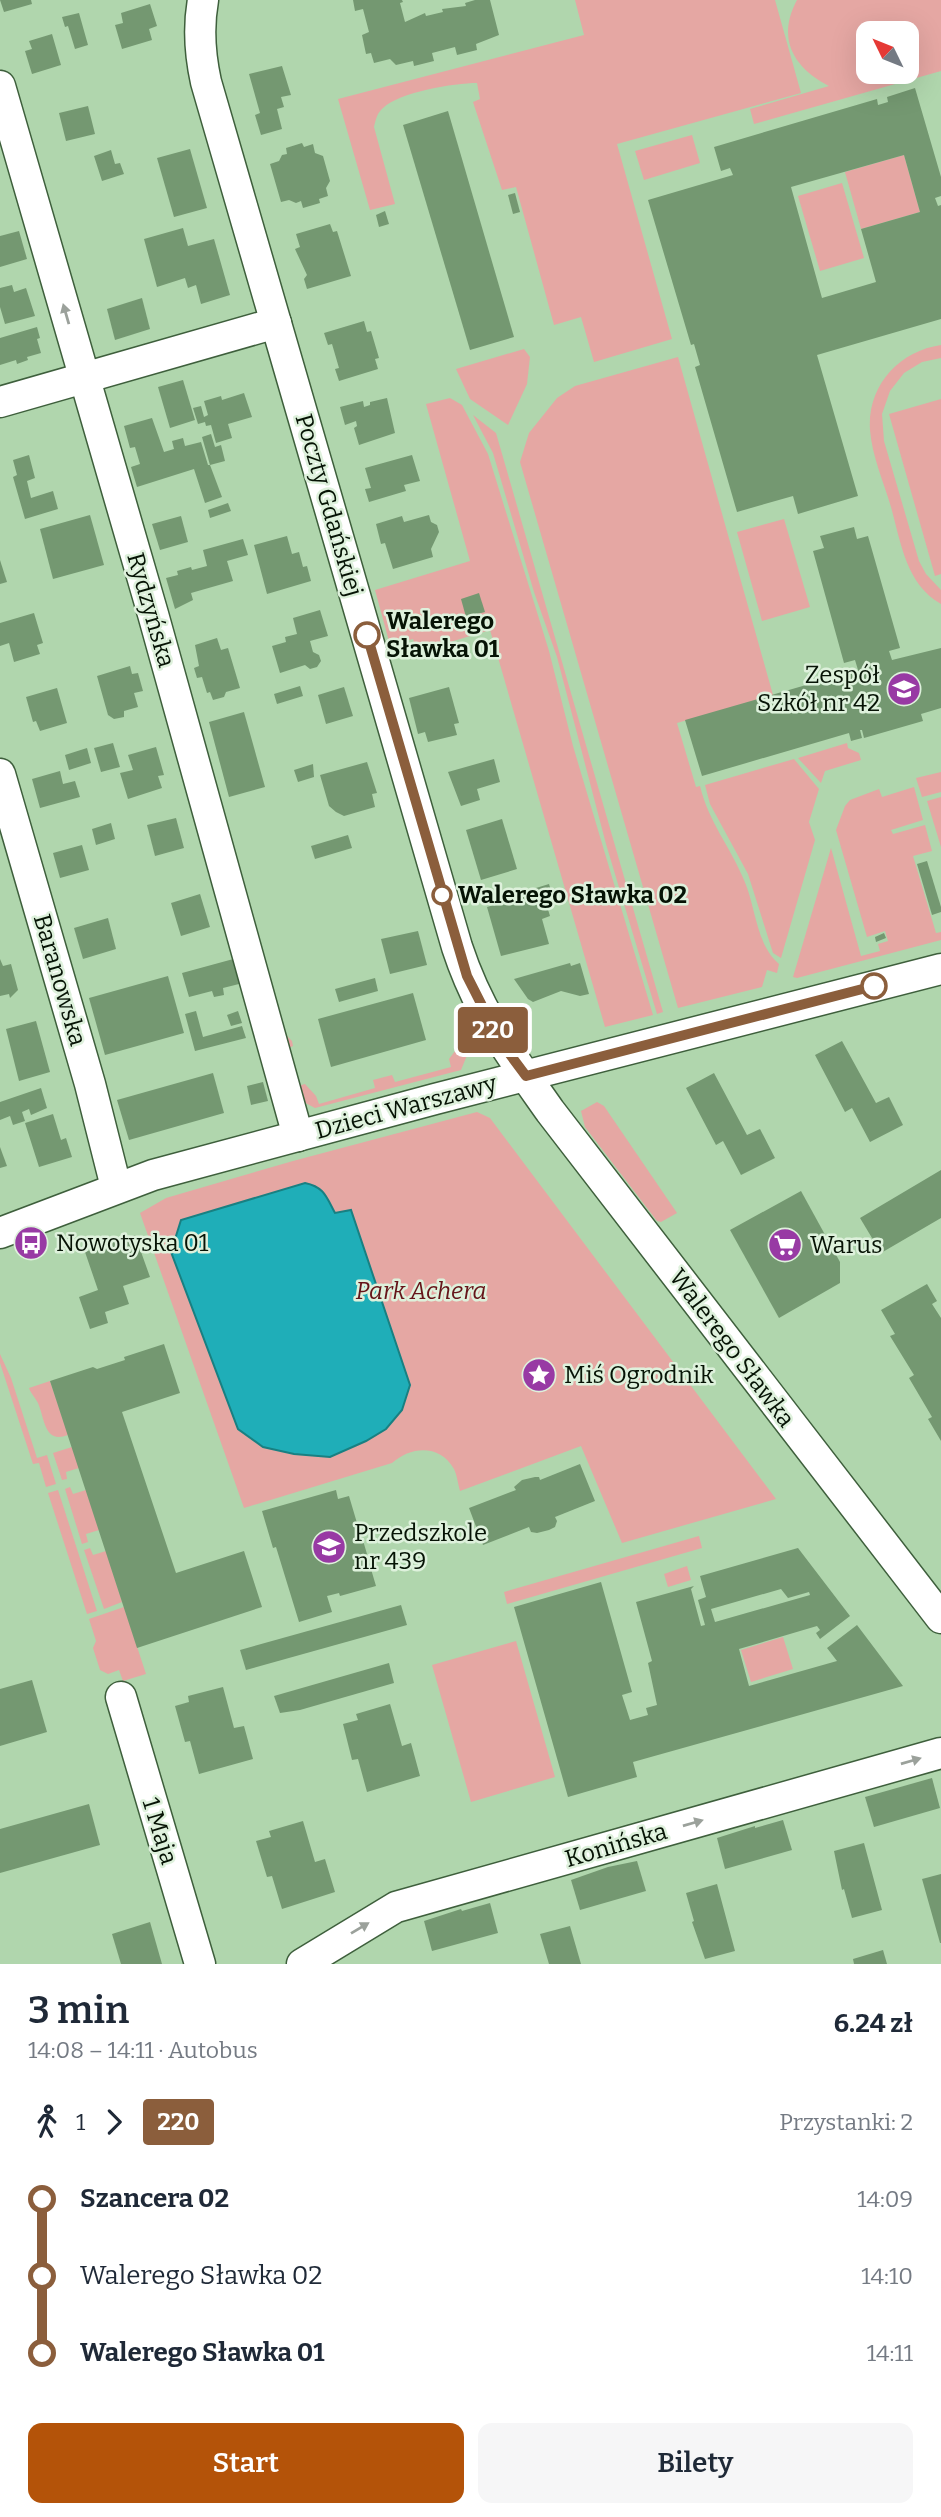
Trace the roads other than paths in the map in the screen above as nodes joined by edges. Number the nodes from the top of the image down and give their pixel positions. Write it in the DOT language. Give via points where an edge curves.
graph roads {
  1 [pos="203,0"];
  2 [pos="0,86"];
  3 [pos="276,323"];
  4 [pos="84,379"];
  5 [pos="0,402"];
  6 [pos="0,774"];
  7 [pos="941,969"];
  8 [pos="526,1076"];
  9 [pos="298,1136"];
  10 [pos="116,1187"];
  11 [pos="0,1233"];
  12 [pos="941,1618"];
  13 [pos="121,1697"];
  14 [pos="941,1753"];
  15 [pos="200,1964"];
  16 [pos="302,1964"];
  1 -- 3 [label="street, Poczty Gdańskiej" via="200,25 206,82"];
  4 -- 2 [label="street, Rydzyńska, one-way"];
  3 -- 4 [label="street"];
  3 -- 8 [label="street, Poczty Gdańskiej" via="462,962 486,1017"];
  4 -- 5 [label="street"];
  4 -- 9 [label="street, Rydzyńska"];
  6 -- 10 [label="street, Baranowska"];
  7 -- 8 [label="street, Dzieci Warszawy"];
  8 -- 9 [label="street, Dzieci Warszawy"];
  8 -- 12 [label="street, Walerego Sławka"];
  9 -- 10 [label="street, Dzieci Warszawy"];
  10 -- 11 [label="street, Dzieci Warszawy"];
  13 -- 15 [label="street, 1 Maja"];
  16 -- 14 [label="street, Konińska, one-way" via="396,1908"];
}
